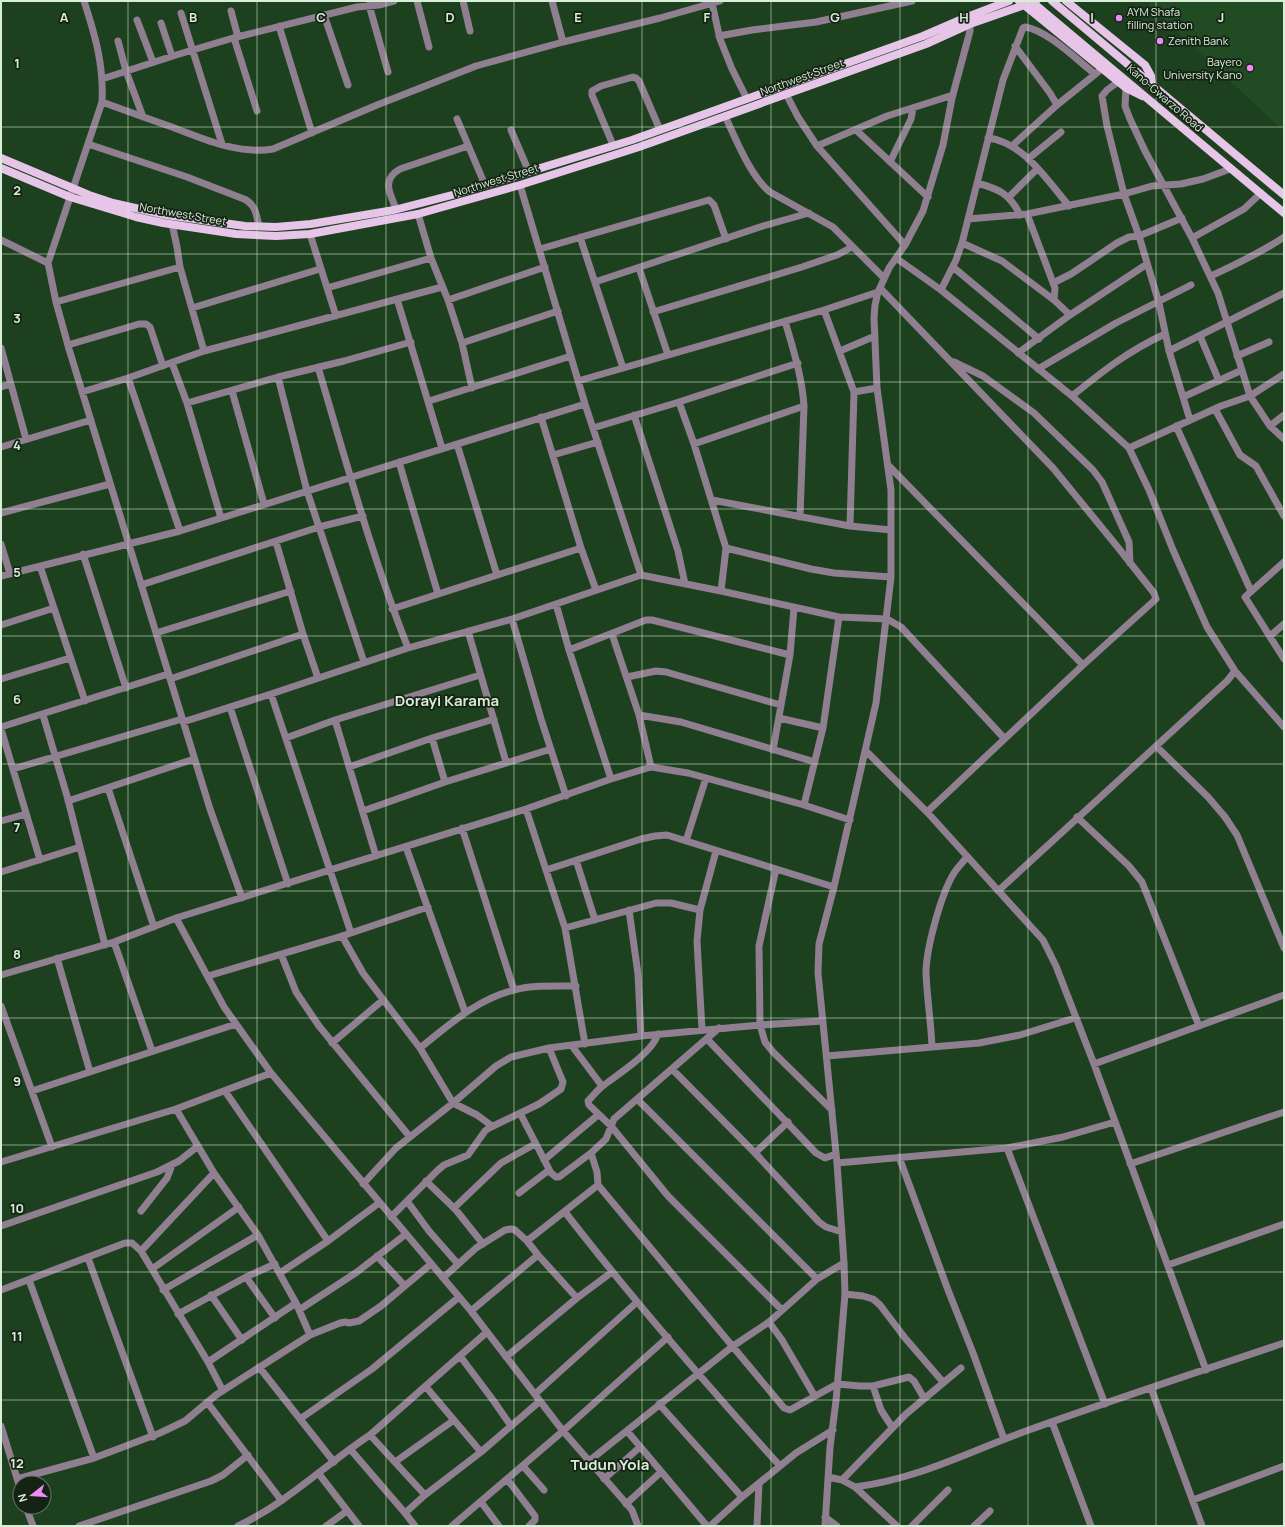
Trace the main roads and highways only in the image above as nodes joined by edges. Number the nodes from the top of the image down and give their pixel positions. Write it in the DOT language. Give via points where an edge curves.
graph roads {
  1 [pos="1009,1"];
  2 [pos="1052,1"];
  3 [pos="1066,1"];
  4 [pos="1072,1"];
  5 [pos="1028,3"];
  6 [pos="1076,9"];
  7 [pos="981,16"];
  8 [pos="1152,85"];
  9 [pos="1148,97"];
  10 [pos="1,158"];
  11 [pos="1,168"];
  12 [pos="72,193"];
  13 [pos="1284,195"];
  14 [pos="1284,213"];
  1 -- 7 [label="main road"];
  2 -- 8 [label="main road"];
  3 -- 6 [label="main road"];
  4 -- 6 [label="main road"];
  5 -- 7 [label="main road"];
  5 -- 9 [label="main road, Kano-Gwarzo Road"];
  5 -- 9 [label="main road" via="1098,72 1139,95"];
  6 -- 8 [label="main road" via="1145,65 1151,76"];
  7 -- 12 [label="main road, Northwest Street" via="660,130 485,186 396,209 311,224 245,226 166,215"];
  7 -- 12 [label="main road, Northwest Street" via="970,24 926,44 639,147 418,214 310,234 236,234 136,217"];
  8 -- 13 [label="main road"];
  9 -- 14 [label="main road, Kano-Gwarzo Road"];
  10 -- 12 [label="main road, Northwest Street"];
  11 -- 12 [label="main road, Northwest Street"];
}
